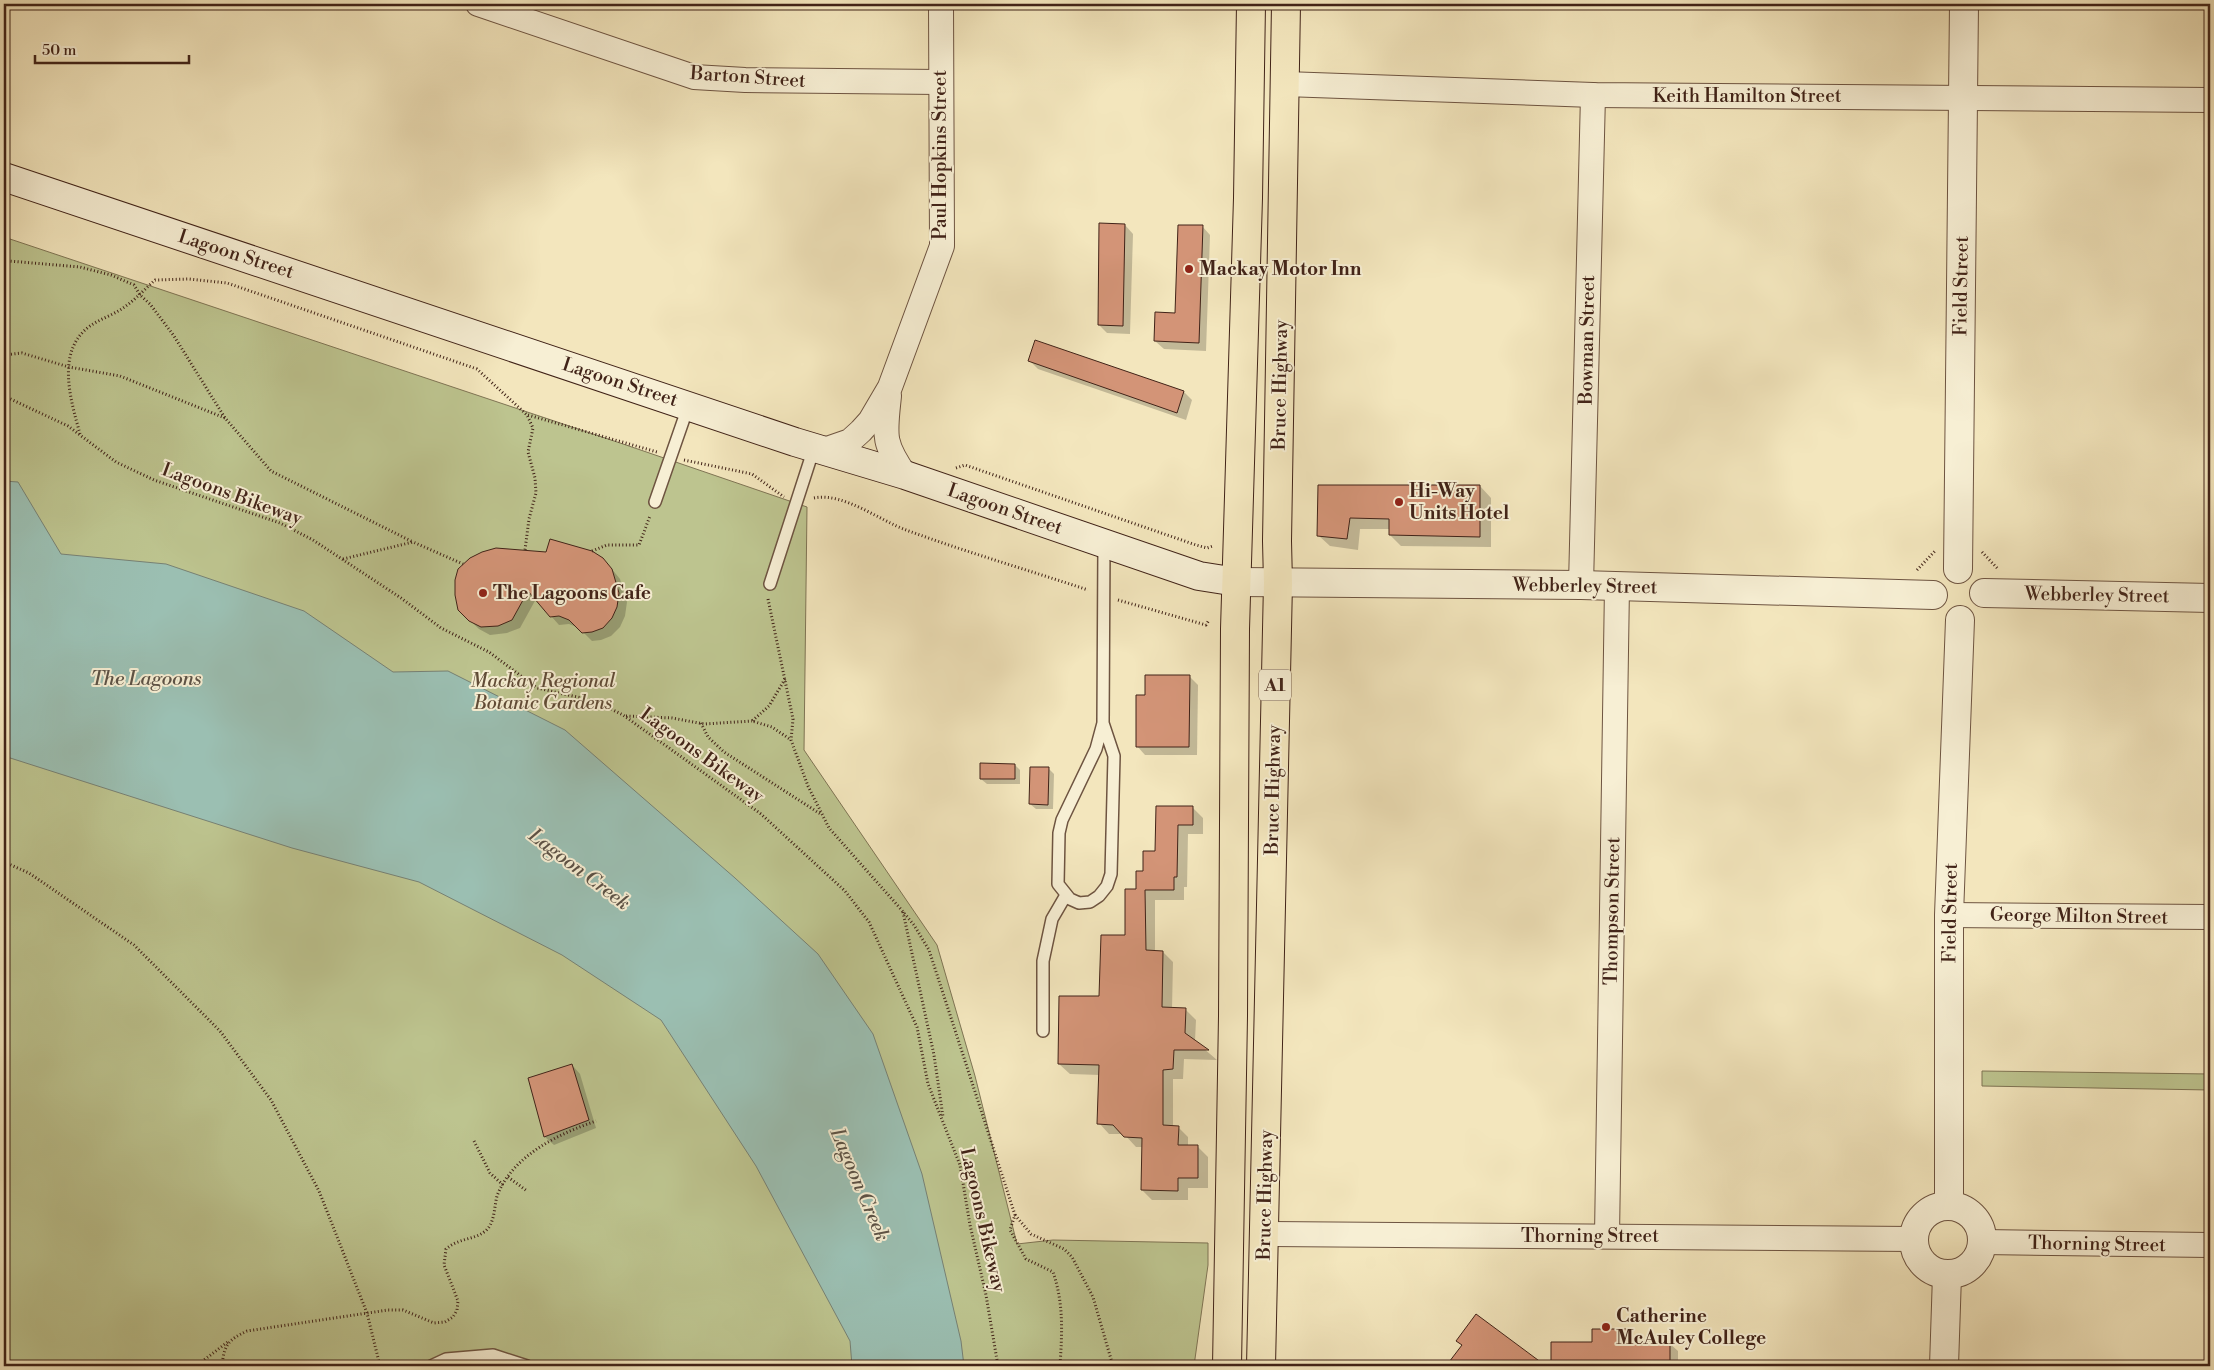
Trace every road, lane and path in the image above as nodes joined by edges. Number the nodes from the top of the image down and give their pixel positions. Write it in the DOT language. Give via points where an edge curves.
graph roads {
  1 [pos="478,4"];
  2 [pos="941,4"];
  3 [pos="1251,4"];
  4 [pos="1286,4"];
  5 [pos="1964,4"];
  6 [pos="940,82"];
  7 [pos="1285,84"];
  8 [pos="1592,96"];
  9 [pos="1964,96"];
  10 [pos="2210,100"];
  11 [pos="4,177"];
  12 [pos="4,259"];
  13 [pos="140,295"];
  14 [pos="4,355"];
  15 [pos="69,368"];
  16 [pos="890,387"];
  17 [pos="4,396"];
  18 [pos="689,405"];
  19 [pos="527,415"];
  20 [pos="225,418"];
  21 [pos="80,435"];
  22 [pos="819,449"];
  23 [pos="671,456"];
  24 [pos="965,465"];
  25 [pos="905,475"];
  26 [pos="655,502"];
  27 [pos="796,502"];
  28 [pos="414,542"];
  29 [pos="1218,542"];
  30 [pos="1104,543"];
  31 [pos="525,550"];
  32 [pos="592,551"];
  33 [pos="342,559"];
  34 [pos="463,564"];
  35 [pos="1958,569"];
  36 [pos="1237,582"];
  37 [pos="1278,583"];
  38 [pos="770,584"];
  39 [pos="1581,585"];
  40 [pos="1617,586"];
  41 [pos="1984,593"];
  42 [pos="1933,595"];
  43 [pos="1104,596"];
  44 [pos="2210,598"];
  45 [pos="1209,620"];
  46 [pos="1960,620"];
  47 [pos="785,679"];
  48 [pos="624,715"];
  49 [pos="752,720"];
  50 [pos="700,723"];
  51 [pos="1103,723"];
  52 [pos="792,740"];
  53 [pos="823,816"];
  54 [pos="4,862"];
  55 [pos="1066,895"];
  56 [pos="903,912"];
  57 [pos="1949,914"];
  58 [pos="2210,917"];
  59 [pos="1043,1030"];
  60 [pos="596,1121"];
  61 [pos="944,1123"];
  62 [pos="474,1141"];
  63 [pos="508,1177"];
  64 [pos="503,1185"];
  65 [pos="527,1191"];
  66 [pos="1949,1206"];
  67 [pos="1015,1215"];
  68 [pos="1265,1234"];
  69 [pos="1607,1236"];
  70 [pos="1914,1239"];
  71 [pos="1983,1242"];
  72 [pos="2210,1245"];
  73 [pos="1947,1275"];
  74 [pos="367,1313"];
  75 [pos="231,1340"];
  76 [pos="196,1366"];
  77 [pos="222,1366"];
  78 [pos="380,1366"];
  79 [pos="432,1366"];
  80 [pos="527,1366"];
  81 [pos="998,1366"];
  82 [pos="1060,1366"];
  83 [pos="1113,1366"];
  84 [pos="1227,1366"];
  85 [pos="1261,1366"];
  86 [pos="1944,1366"];
  1 -- 6 [label="street, Barton Street" via="694,77"];
  2 -- 6 [label="street, Paul Hopkins Street"];
  3 -- 36 [label="highway, Bruce Highway / A1"];
  4 -- 7 [label="highway, Bruce Highway / A1"];
  5 -- 9 [label="street, Field Street"];
  6 -- 16 [label="street, Paul Hopkins Street" via="942,246"];
  7 -- 8 [label="street, Keith Hamilton Street"];
  7 -- 37 [label="highway, Bruce Highway / A1"];
  8 -- 9 [label="street, Keith Hamilton Street"];
  8 -- 39 [label="street, Bowman Street"];
  9 -- 10 [label="street, Keith Hamilton Street"];
  9 -- 35 [label="street, Field Street"];
  11 -- 18 [label="street, Lagoon Street"];
  12 -- 13 [label="path" via="80,267 112,275 134,285"];
  13 -- 15 [label="path" via="88,327 74,347"];
  13 -- 19 [label="path" via="155,280 227,283 477,370"];
  13 -- 20 [label="path" via="174,336"];
  14 -- 15 [label="path" via="22,353"];
  15 -- 20 [label="path" via="120,376"];
  15 -- 21 [label="path" via="69,391"];
  16 -- 22 [label="street, Paul Hopkins Street" via="870,421 850,441"];
  16 -- 25 [label="street, Paul Hopkins Street" via="885,434 890,454"];
  17 -- 21 [label="path, Lagoons Bikeway" via="68,426"];
  18 -- 22 [label="street, Lagoon Street"];
  18 -- 23 [label="lane"];
  19 -- 23 [label="path"];
  19 -- 31 [label="path" via="533,428 528,452 536,493"];
  20 -- 28 [label="path" via="271,471"];
  21 -- 33 [label="path, Lagoons Bikeway" via="116,462 154,480 280,523"];
  22 -- 25 [label="street, Lagoon Street"];
  22 -- 27 [label="lane"];
  23 -- 26 [label="lane"];
  23 -- 27 [label="path" via="752,474 779,495"];
  24 -- 29 [label="path" via="1196,545 1207,548"];
  25 -- 30 [label="street, Lagoon Street"];
  26 -- 32 [label="path" via="639,545 607,545"];
  27 -- 38 [label="lane"];
  27 -- 43 [label="path" via="822,496 839,500 905,529"];
  28 -- 33 [label="path"];
  28 -- 34 [label="path"];
  30 -- 36 [label="street, Lagoon Street" via="1209,579"];
  30 -- 43 [label="lane"];
  33 -- 48 [label="path, Lagoons Bikeway" via="441,628 489,652 537,688 595,701"];
  35 -- 41 [label="street" via="1970,571 1977,577"];
  35 -- 42 [label="street" via="1945,572 1934,586"];
  36 -- 37 [label="street, Webberley Street"];
  36 -- 84 [label="highway, Bruce Highway / A1"];
  37 -- 39 [label="street, Webberley Street"];
  37 -- 68 [label="highway, Bruce Highway / A1"];
  38 -- 47 [label="path" via="767,604"];
  39 -- 40 [label="street, Webberley Street"];
  40 -- 42 [label="street, Webberley Street"];
  40 -- 69 [label="street, Thompson Street"];
  41 -- 44 [label="street, Webberley Street"];
  41 -- 46 [label="street" via="1975,614"];
  42 -- 46 [label="street" via="1938,610"];
  43 -- 45 [label="path" via="1206,625"];
  43 -- 51 [label="lane"];
  46 -- 57 [label="street, Field Street"];
  47 -- 49 [label="path" via="769,706"];
  47 -- 52 [label="path" via="793,719"];
  48 -- 50 [label="path"];
  48 -- 61 [label="path, Lagoons Bikeway" via="761,814 845,891 869,922 917,1028 928,1084"];
  49 -- 50 [label="path"];
  49 -- 52 [label="path" via="772,727"];
  50 -- 53 [label="path" via="708,737 724,752"];
  51 -- 55 [label="lane" via="1096,749 1058,833 1058,884"];
  51 -- 55 [label="lane" via="1114,756 1111,874 1107,886 1090,902 1079,903"];
  52 -- 53 [label="path" via="808,786"];
  53 -- 56 [label="path" via="829,828"];
  54 -- 74 [label="path" via="29,873 134,945 220,1031 271,1100 319,1190"];
  55 -- 59 [label="lane" via="1052,919 1043,961"];
  56 -- 61 [label="path" via="934,1055"];
  56 -- 67 [label="path" via="929,950"];
  57 -- 58 [label="street, George Milton Street"];
  57 -- 66 [label="street, Field Street"];
  60 -- 63 [label="path" via="530,1154"];
  61 -- 81 [label="path, Lagoons Bikeway" via="960,1165"];
  62 -- 64 [label="path" via="490,1173"];
  63 -- 64 [label="path"];
  63 -- 65 [label="path"];
  64 -- 74 [label="path" via="485,1232 453,1243 446,1249 444,1265 458,1301 453,1317 434,1323 403,1310"];
  66 -- 70 [label="street" via="1927,1214 1919,1222"];
  66 -- 71 [label="street" via="1960,1208 1977,1221"];
  67 -- 82 [label="path" via="1010,1230 1026,1259 1053,1272 1059,1292 1062,1320"];
  67 -- 83 [label="path" via="1031,1234 1064,1249 1072,1257 1093,1297"];
  68 -- 69 [label="street, Thorning Street"];
  68 -- 85 [label="highway, Bruce Highway / A1"];
  69 -- 70 [label="street, Thorning Street"];
  70 -- 73 [label="street" via="1917,1256 1924,1265"];
  71 -- 72 [label="street, Thorning Street"];
  71 -- 73 [label="street" via="1975,1263 1966,1270"];
  73 -- 86 [label="street"];
  74 -- 75 [label="path" via="247,1331"];
  74 -- 78 [label="path"];
  75 -- 76 [label="path"];
  75 -- 77 [label="path" via="224,1352"];
  79 -- 80 [label="lane" via="446,1359 493,1355"];
}
